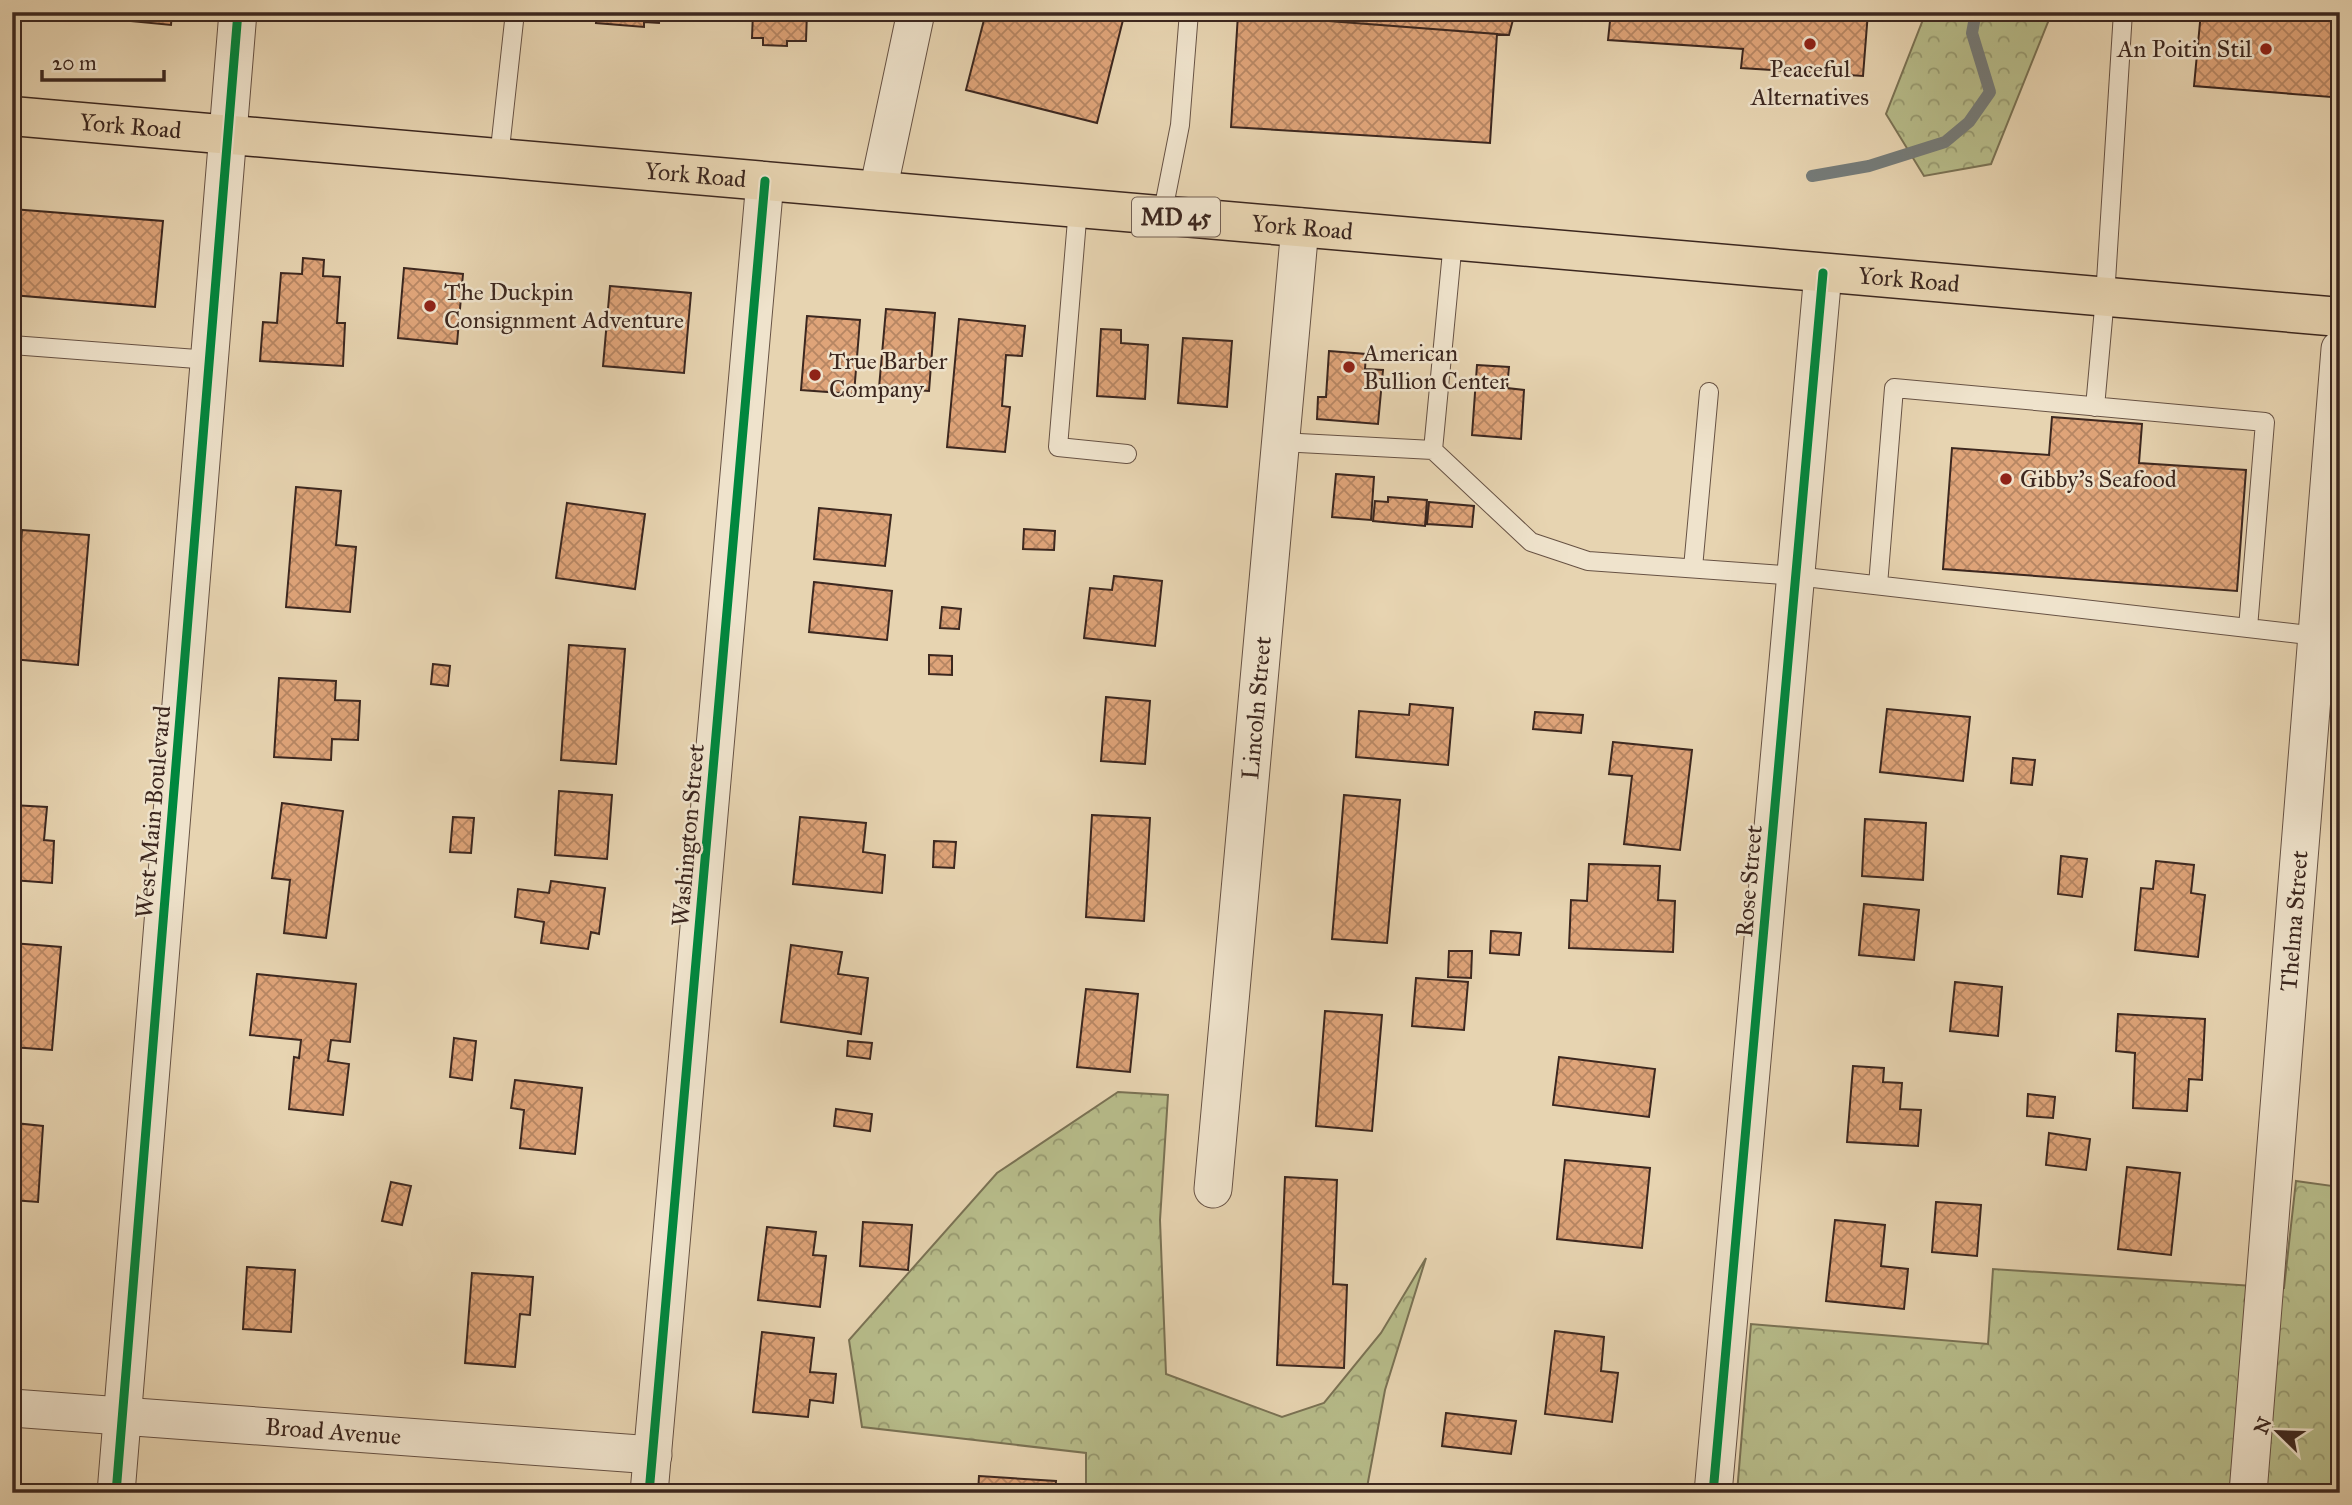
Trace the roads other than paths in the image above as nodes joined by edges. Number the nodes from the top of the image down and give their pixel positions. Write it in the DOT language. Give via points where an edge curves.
graph roads {
  1 [pos="238,12"];
  2 [pos="515,12"];
  3 [pos="916,12"];
  4 [pos="1189,12"];
  5 [pos="2123,12"];
  6 [pos="12,116"];
  7 [pos="228,135"];
  8 [pos="499,158"];
  9 [pos="765,181"];
  10 [pos="878,191"];
  11 [pos="1078,208"];
  12 [pos="1163,216"];
  13 [pos="1300,227"];
  14 [pos="1453,241"];
  15 [pos="1823,273"];
  16 [pos="2105,297"];
  17 [pos="2340,317"];
  18 [pos="12,345"];
  19 [pos="2340,349"];
  20 [pos="210,360"];
  21 [pos="1709,392"];
  22 [pos="2095,407"];
  23 [pos="1280,442"];
  24 [pos="1433,450"];
  25 [pos="1127,454"];
  26 [pos="2334,500"];
  27 [pos="1693,568"];
  28 [pos="1796,576"];
  29 [pos="1878,585"];
  30 [pos="2248,628"];
  31 [pos="2317,636"];
  32 [pos="2326,682"];
  33 [pos="1213,1189"];
  34 [pos="12,1408"];
  35 [pos="123,1417"];
  36 [pos="653,1455"];
  37 [pos="116,1493"];
  38 [pos="649,1493"];
  39 [pos="1713,1493"];
  40 [pos="2248,1493"];
  1 -- 7 [label="street, West Main Boulevard"];
  2 -- 8 [label="lane"];
  3 -- 10 [label="street"];
  4 -- 12 [label="lane" via="1180,125"];
  5 -- 16 [label="lane"];
  6 -- 7 [label="main road, York Road / MD 45"];
  7 -- 8 [label="main road, York Road / MD 45"];
  7 -- 20 [label="street, West Main Boulevard"];
  8 -- 9 [label="main road, York Road / MD 45"];
  9 -- 10 [label="main road, York Road / MD 45"];
  9 -- 36 [label="street, Washington Street"];
  10 -- 11 [label="main road, York Road / MD 45"];
  11 -- 12 [label="main road, York Road / MD 45"];
  11 -- 25 [label="lane" via="1058,447"];
  12 -- 13 [label="main road, York Road / MD 45"];
  13 -- 14 [label="main road, York Road / MD 45"];
  13 -- 23 [label="street, Lincoln Street"];
  14 -- 15 [label="main road, York Road / MD 45"];
  14 -- 24 [label="lane"];
  15 -- 16 [label="main road, York Road / MD 45"];
  15 -- 28 [label="street, Rose Street"];
  16 -- 17 [label="main road, York Road / MD 45"];
  16 -- 22 [label="lane"];
  18 -- 20 [label="lane"];
  19 -- 26 [label="street, Thelma Street"];
  20 -- 35 [label="street, West Main Boulevard"];
  21 -- 27 [label="lane"];
  22 -- 29 [label="lane" via="1894,388"];
  22 -- 30 [label="lane" via="2264,422"];
  23 -- 24 [label="lane"];
  23 -- 33 [label="street, Lincoln Street"];
  24 -- 27 [label="lane" via="1531,542 1588,561"];
  26 -- 31 [label="street, Thelma Street"];
  27 -- 28 [label="lane"];
  28 -- 29 [label="lane"];
  28 -- 39 [label="street, Rose Street"];
  29 -- 30 [label="lane"];
  30 -- 31 [label="lane"];
  31 -- 32 [label="street, Thelma Street"];
  32 -- 40 [label="street, Thelma Street"];
  34 -- 35 [label="street, Broad Avenue"];
  35 -- 36 [label="street, Broad Avenue"];
  35 -- 37 [label="street, West Main Boulevard"];
  36 -- 38 [label="street, Washington Street"];
}
